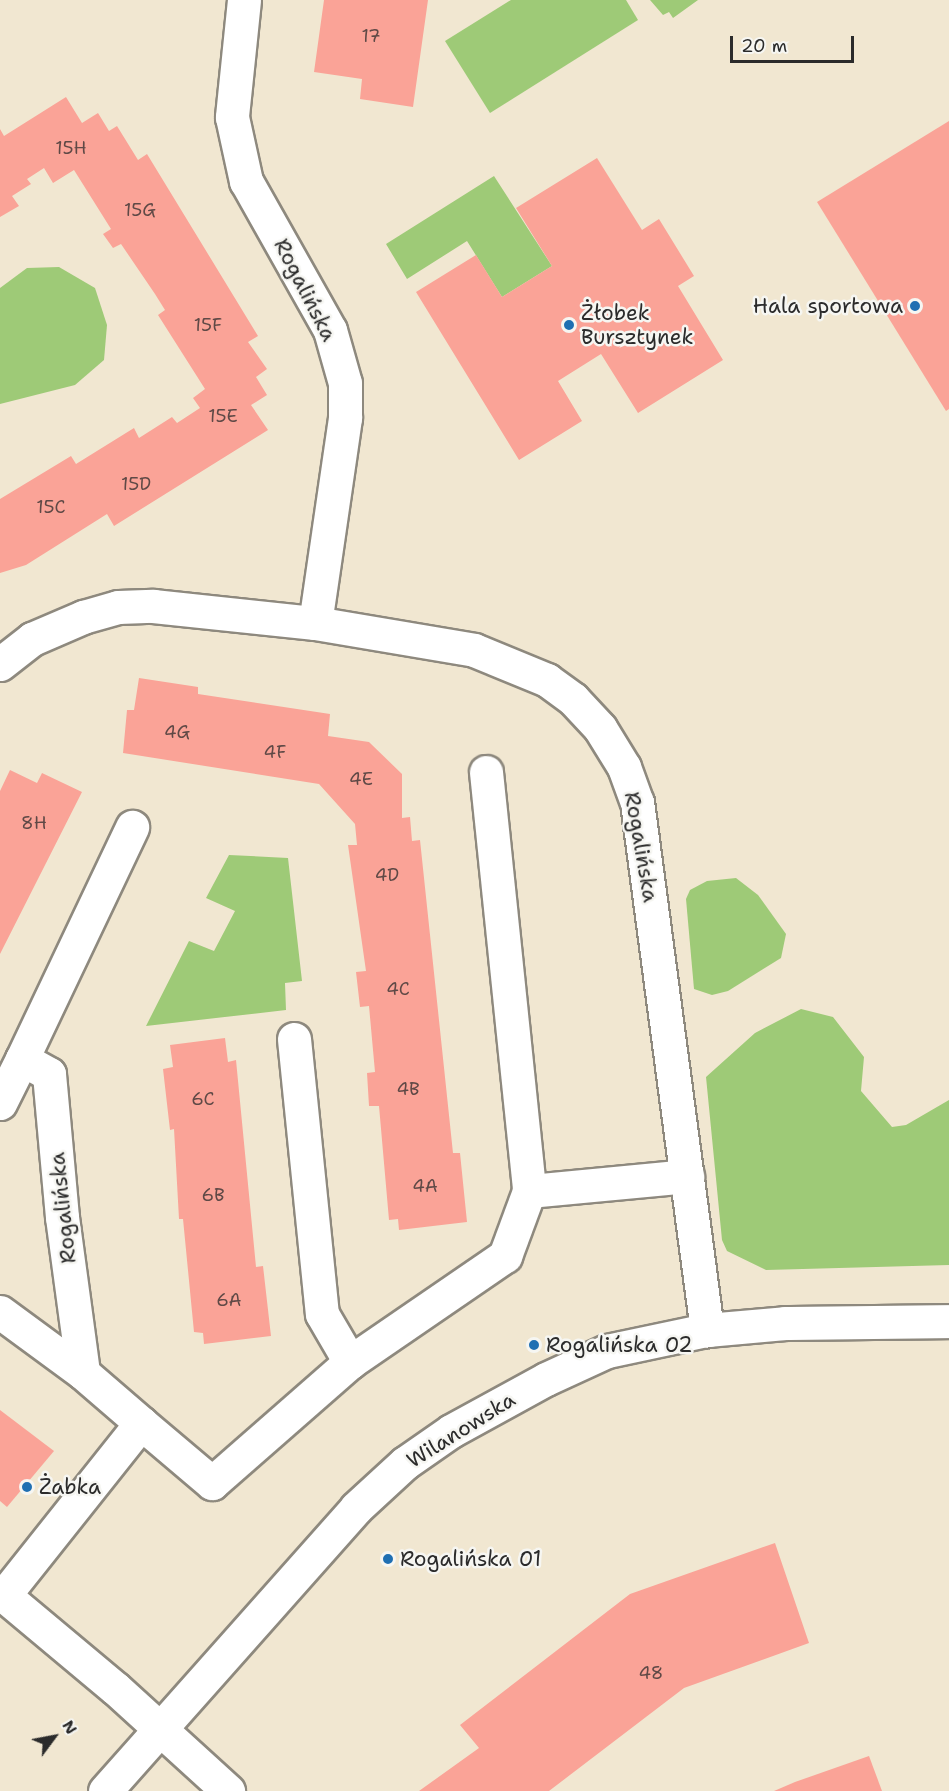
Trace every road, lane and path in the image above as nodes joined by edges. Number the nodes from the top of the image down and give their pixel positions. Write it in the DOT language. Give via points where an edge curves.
graph roads {
  1 [pos="244,0"];
  2 [pos="315,623"];
  3 [pos="0,664"];
  4 [pos="486,772"];
  5 [pos="132,827"];
  6 [pos="294,1039"];
  7 [pos="22,1059"];
  8 [pos="0,1103"];
  9 [pos="687,1176"];
  10 [pos="529,1191"];
  11 [pos="0,1312"];
  12 [pos="949,1321"];
  13 [pos="707,1330"];
  14 [pos="350,1362"];
  15 [pos="83,1373"];
  16 [pos="141,1424"];
  17 [pos="2,1593"];
  18 [pos="161,1729"];
  19 [pos="105,1791"];
  20 [pos="228,1791"];
  1 -- 2 [label="street, Rogalińska" via="232,117 246,181 330,330 345,383 345,418"];
  2 -- 3 [label="street, Rogalińska" via="153,606 118,607 83,616 32,639"];
  2 -- 9 [label="street, Rogalińska" via="474,650 512,663 547,680 573,699 600,728 624,767 637,802"];
  4 -- 10 [label="street"];
  5 -- 7 [label="street"];
  6 -- 14 [label="street" via="322,1314"];
  7 -- 8 [label="street"];
  7 -- 15 [label="street, Rogalińska" via="49,1074 62,1216"];
  9 -- 10 [label="street"];
  9 -- 13 [label="street, Rogalińska"];
  10 -- 14 [label="street" via="505,1256"];
  11 -- 15 [label="street"];
  12 -- 13 [label="street, Wilanowska" via="785,1323"];
  13 -- 18 [label="street, Wilanowska" via="607,1352 498,1405 405,1463 356,1508"];
  14 -- 16 [label="street" via="212,1483"];
  15 -- 16 [label="street"];
  16 -- 17 [label="street"];
  17 -- 18 [label="street"];
  18 -- 19 [label="street, Wilanowska"];
  18 -- 20 [label="street"];
}
